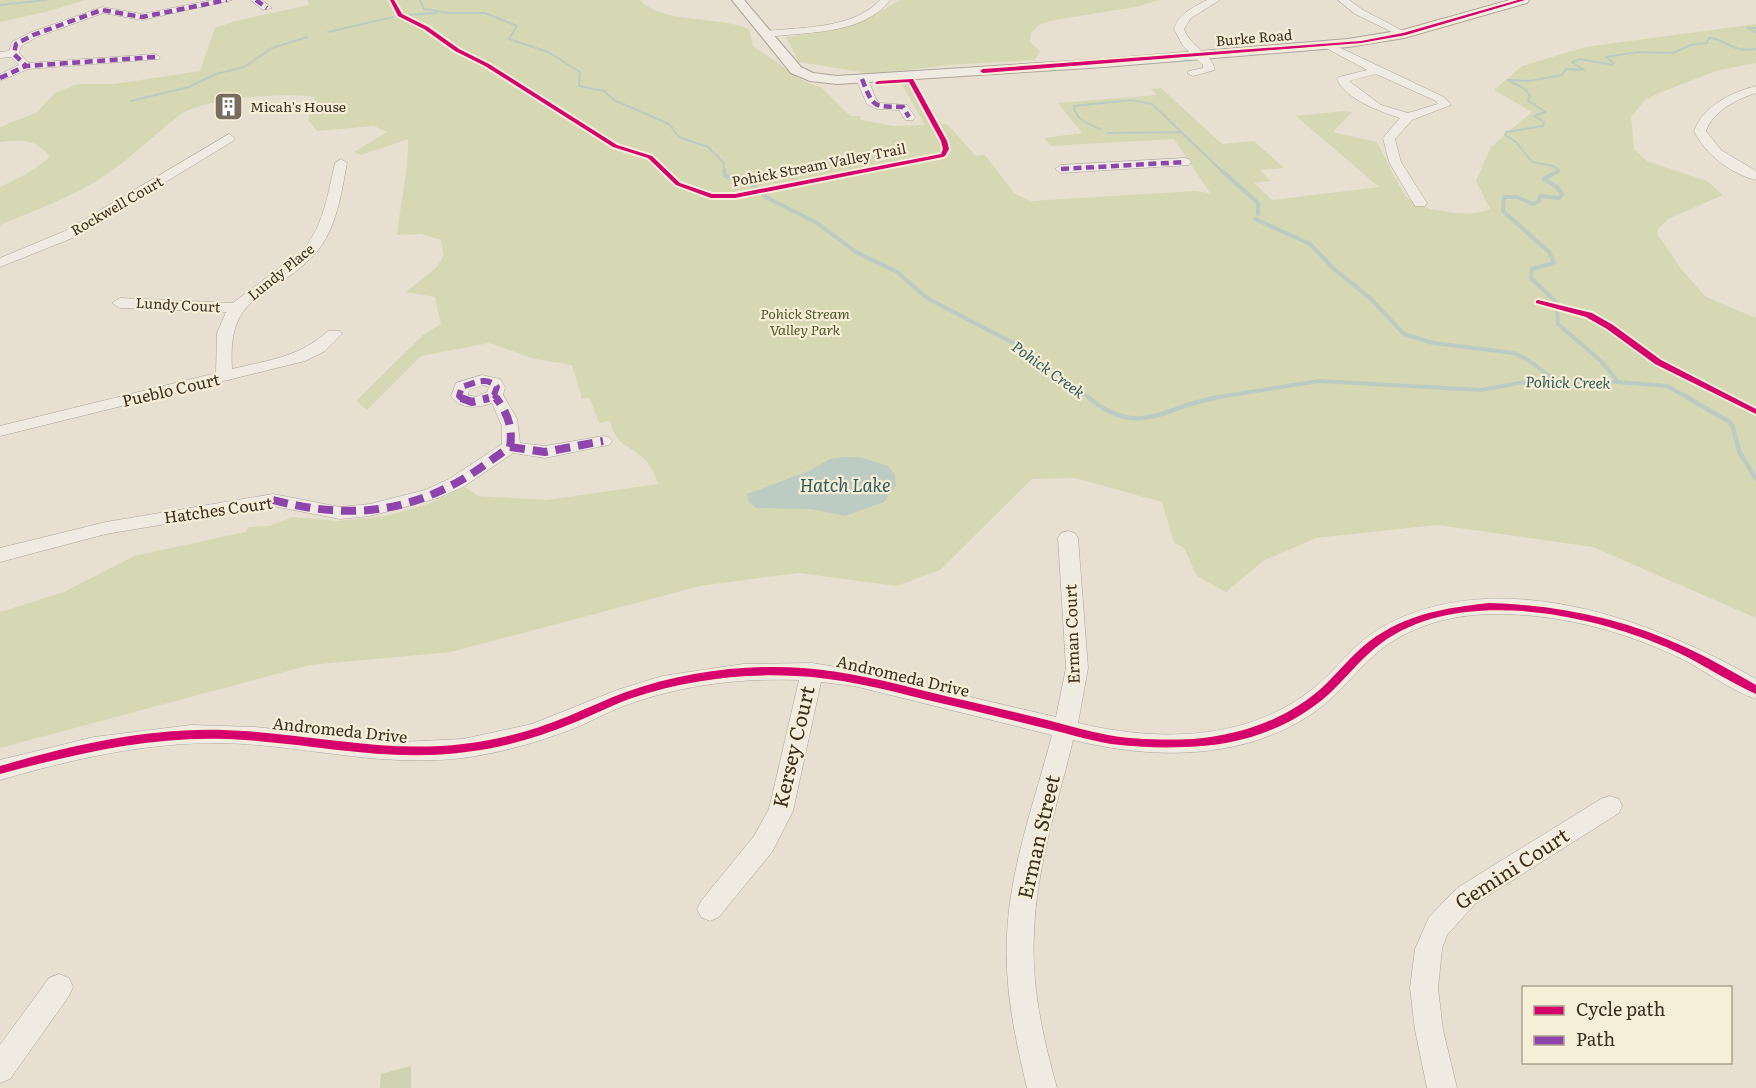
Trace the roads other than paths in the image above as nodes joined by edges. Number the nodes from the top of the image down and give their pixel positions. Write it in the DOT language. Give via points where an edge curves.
graph roads {
  1 [pos="227,0"];
  2 [pos="256,0"];
  3 [pos="738,0"];
  4 [pos="885,0"];
  5 [pos="1215,0"];
  6 [pos="1343,0"];
  7 [pos="1523,0"];
  8 [pos="267,8"];
  9 [pos="766,34"];
  10 [pos="1404,34"];
  11 [pos="1328,45"];
  12 [pos="0,54"];
  13 [pos="14,54"];
  14 [pos="1199,56"];
  15 [pos="155,57"];
  16 [pos="26,66"];
  17 [pos="1376,70"];
  18 [pos="1193,73"];
  19 [pos="0,78"];
  20 [pos="862,79"];
  21 [pos="1756,89"];
  22 [pos="909,117"];
  23 [pos="1408,117"];
  24 [pos="229,138"];
  25 [pos="1185,162"];
  26 [pos="341,163"];
  27 [pos="1061,170"];
  28 [pos="1756,176"];
  29 [pos="1420,203"];
  30 [pos="0,263"];
  31 [pos="120,303"];
  32 [pos="236,308"];
  33 [pos="334,334"];
  34 [pos="224,378"];
  35 [pos="494,395"];
  36 [pos="0,430"];
  37 [pos="603,441"];
  38 [pos="510,447"];
  39 [pos="1068,538"];
  40 [pos="0,555"];
  41 [pos="812,671"];
  42 [pos="1756,690"];
  43 [pos="1064,729"];
  44 [pos="0,770"];
  45 [pos="1610,806"];
  46 [pos="710,909"];
  47 [pos="59,987"];
  48 [pos="0,1069"];
  49 [pos="1042,1088"];
  50 [pos="1442,1088"];
  1 -- 13 [label="street" via="142,17 102,10 33,35 16,44"];
  2 -- 8 [label="street"];
  3 -- 9 [label="street, Burke Road"];
  4 -- 9 [label="street" via="879,9 859,19"];
  5 -- 14 [label="street" via="1179,25 1181,38"];
  6 -- 10 [label="street"];
  7 -- 10 [label="street, Burke Road"];
  9 -- 20 [label="street, Burke Road" via="805,75 830,80"];
  10 -- 11 [label="street, Burke Road"];
  11 -- 14 [label="street, Burke Road"];
  11 -- 17 [label="street"];
  12 -- 13 [label="street"];
  13 -- 16 [label="street"];
  14 -- 18 [label="street" via="1209,70"];
  14 -- 20 [label="street, Burke Road"];
  15 -- 16 [label="street"];
  16 -- 19 [label="street"];
  17 -- 23 [label="street" via="1343,79 1377,107"];
  17 -- 23 [label="street" via="1440,99 1445,105"];
  20 -- 22 [label="street" via="871,102 877,106 903,107"];
  21 -- 28 [label="street" via="1736,96 1706,119 1700,131 1722,157"];
  23 -- 29 [label="street" via="1388,142"];
  24 -- 30 [label="street, Rockwell Court" via="70,234"];
  25 -- 27 [label="street"];
  26 -- 32 [label="street, Lundy Place" via="326,228 319,241"];
  31 -- 32 [label="street, Lundy Court"];
  32 -- 34 [label="street, Lundy Place" via="222,335"];
  33 -- 34 [label="street, Pueblo Court" via="319,348 299,358"];
  34 -- 36 [label="street, Pueblo Court"];
  35 -- 38 [label="street" via="506,410 513,438"];
  37 -- 38 [label="street" via="545,452"];
  38 -- 40 [label="street, Hatches Court" via="456,483 431,494 370,510 340,513 273,500 106,528"];
  39 -- 43 [label="street, Erman Court" via="1077,668"];
  41 -- 43 [label="street, Andromeda Drive"];
  41 -- 44 [label="street, Andromeda Drive" via="750,670 682,680 633,693 531,734 452,750 383,752 255,736 182,735 102,745"];
  41 -- 46 [label="street, Kersey Court" via="781,811 764,844"];
  42 -- 43 [label="street, Andromeda Drive" via="1660,640 1605,622 1549,610 1508,607 1437,615 1389,632 1302,710 1272,726 1238,737 1195,744 1148,745"];
  43 -- 49 [label="street, Erman Street" via="1029,864 1022,918 1024,1001"];
  45 -- 50 [label="street, Gemini Court" via="1466,896 1434,932 1425,968 1426,1010"];
  47 -- 48 [label="street"];
}
